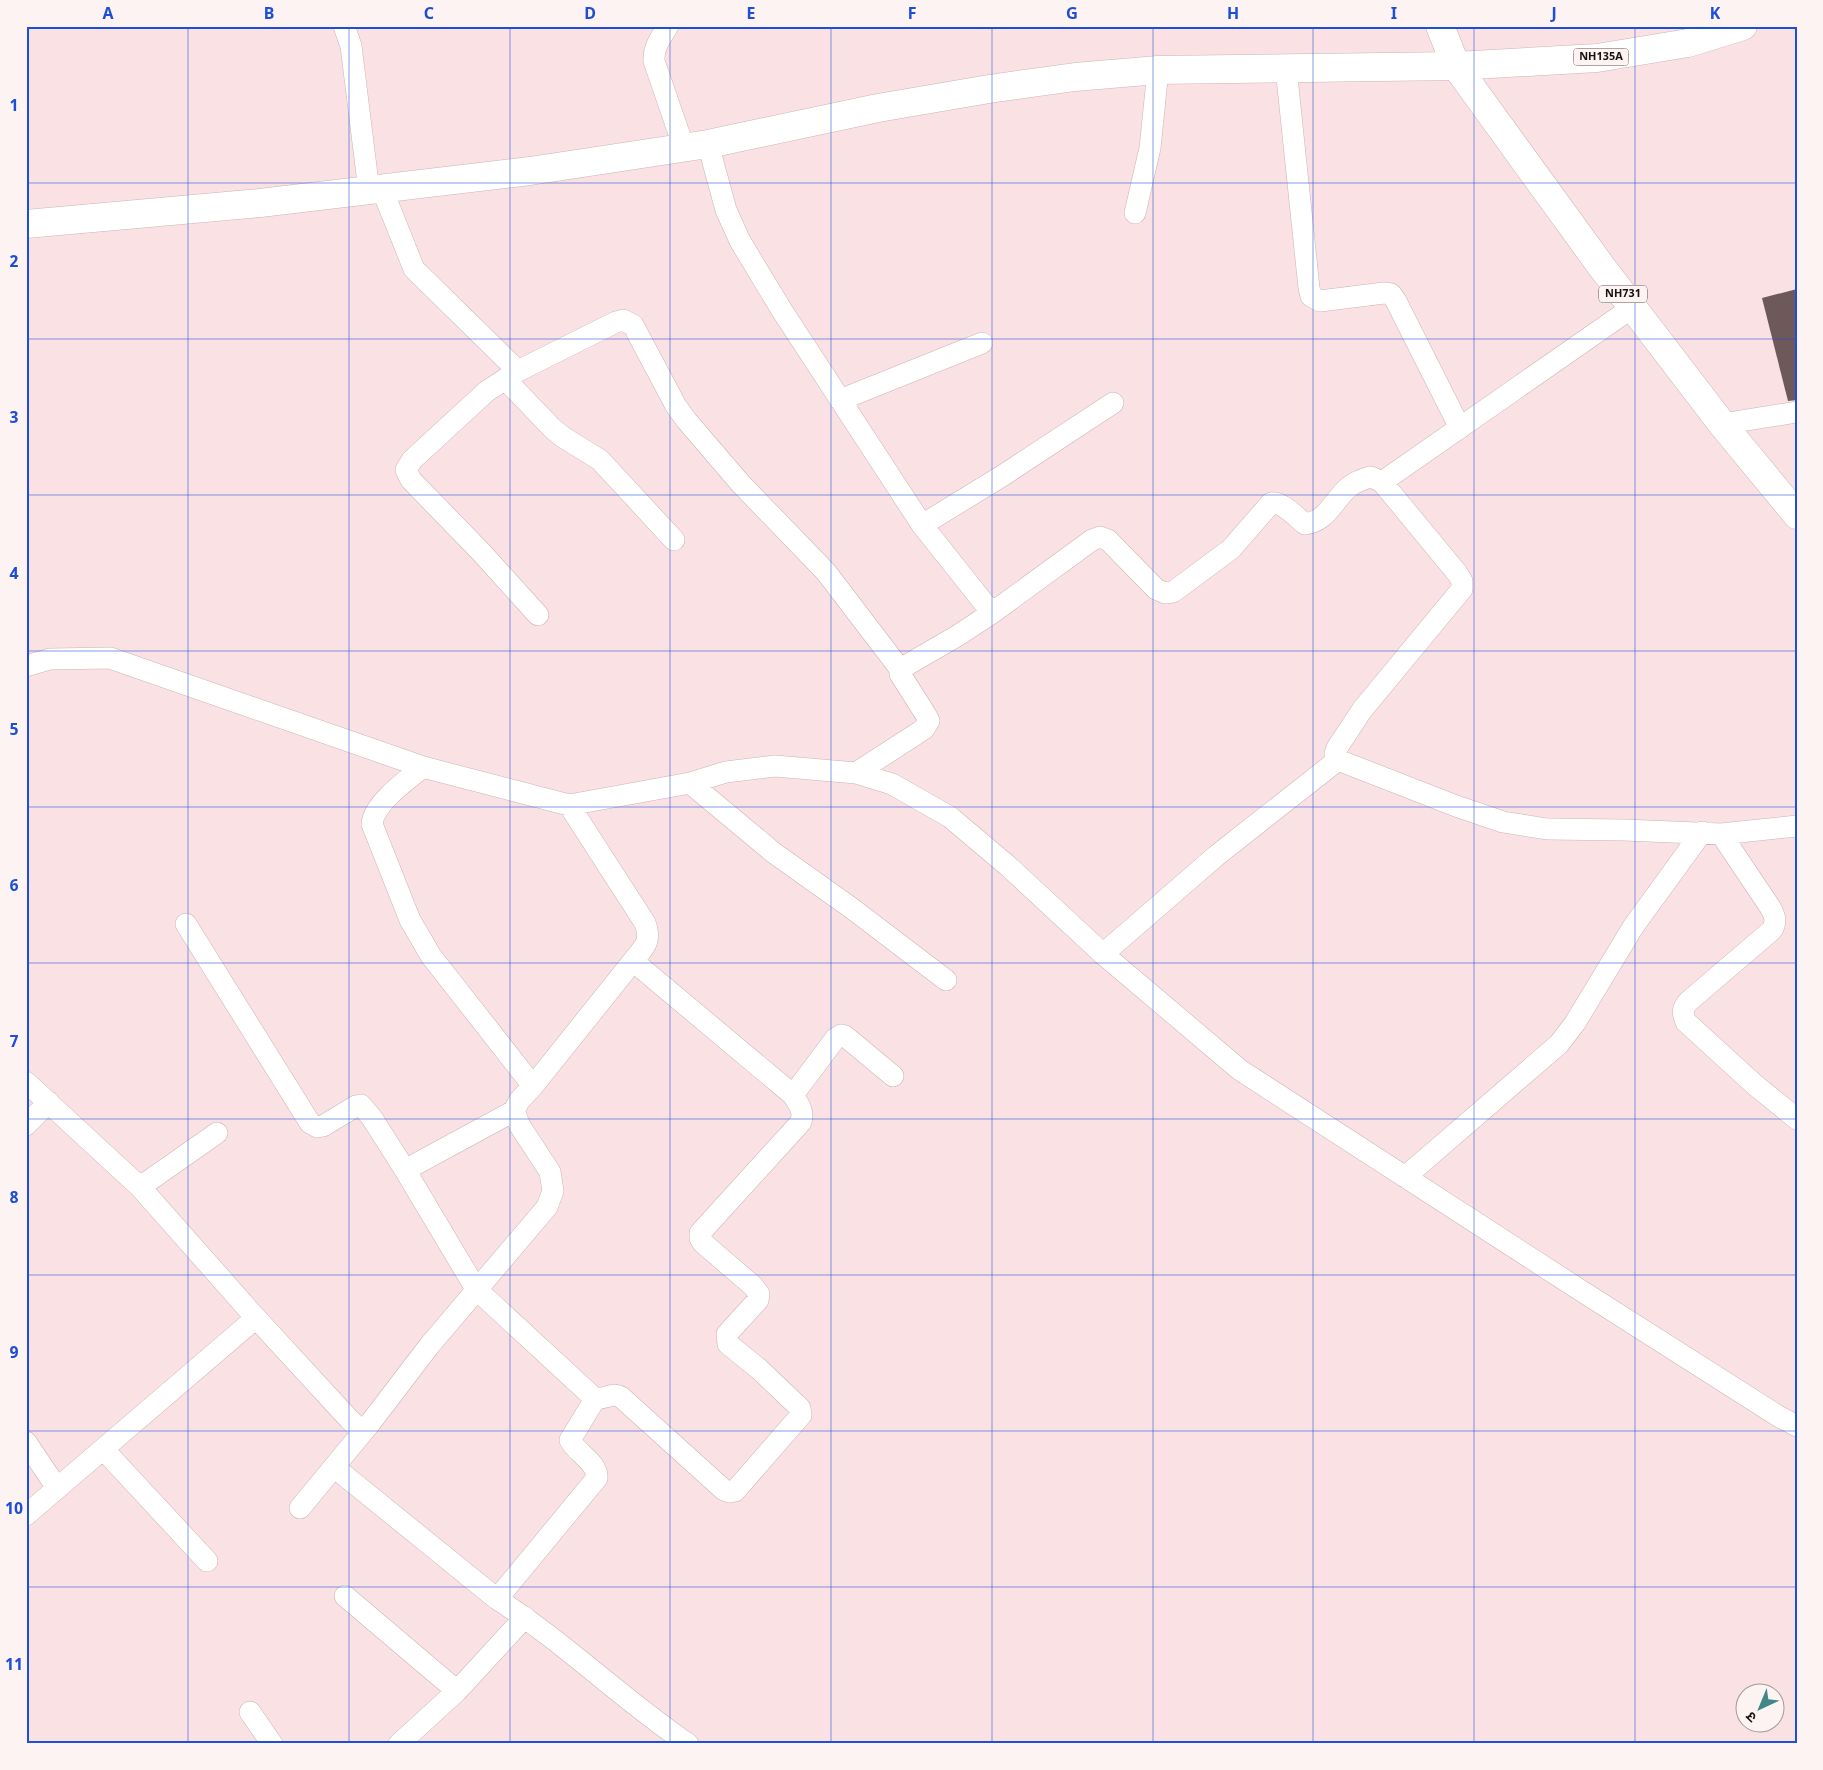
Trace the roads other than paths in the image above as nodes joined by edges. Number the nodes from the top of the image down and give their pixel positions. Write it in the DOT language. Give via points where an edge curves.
graph roads {
  1 [pos="344,26"];
  2 [pos="668,26"];
  3 [pos="1440,26"];
  4 [pos="1743,26"];
  5 [pos="1456,66"];
  6 [pos="1286,68"];
  7 [pos="1158,70"];
  8 [pos="696,146"];
  9 [pos="375,190"];
  10 [pos="1134,213"];
  11 [pos="26,224"];
  12 [pos="1633,307"];
  13 [pos="982,343"];
  14 [pos="512,375"];
  15 [pos="840,400"];
  16 [pos="1114,403"];
  17 [pos="1797,412"];
  18 [pos="1722,424"];
  19 [pos="1460,428"];
  20 [pos="1382,482"];
  21 [pos="1797,515"];
  22 [pos="922,525"];
  23 [pos="674,540"];
  24 [pos="992,614"];
  25 [pos="538,615"];
  26 [pos="26,666"];
  27 [pos="900,669"];
  28 [pos="1338,760"];
  29 [pos="422,767"];
  30 [pos="856,772"];
  31 [pos="690,784"];
  32 [pos="569,805"];
  33 [pos="1797,826"];
  34 [pos="1712,833"];
  35 [pos="186,924"];
  36 [pos="1103,954"];
  37 [pos="633,961"];
  38 [pos="946,980"];
  39 [pos="893,1076"];
  40 [pos="26,1082"];
  41 [pos="533,1086"];
  42 [pos="793,1095"];
  43 [pos="49,1102"];
  44 [pos="514,1111"];
  45 [pos="1797,1119"];
  46 [pos="26,1125"];
  47 [pos="217,1133"];
  48 [pos="405,1170"];
  49 [pos="1405,1177"];
  50 [pos="140,1187"];
  51 [pos="476,1289"];
  52 [pos="256,1318"];
  53 [pos="595,1399"];
  54 [pos="1797,1426"];
  55 [pos="362,1432"];
  56 [pos="26,1442"];
  57 [pos="104,1450"];
  58 [pos="334,1467"];
  59 [pos="57,1488"];
  60 [pos="300,1508"];
  61 [pos="26,1515"];
  62 [pos="207,1560"];
  63 [pos="345,1596"];
  64 [pos="497,1599"];
  65 [pos="525,1616"];
  66 [pos="457,1691"];
  67 [pos="250,1712"];
  68 [pos="272,1744"];
  69 [pos="398,1744"];
  70 [pos="688,1744"];
  1 -- 9 [label="street" via="351,46"];
  2 -- 8 [label="street" via="653,53 654,61"];
  3 -- 5 [label="main road, NH731"];
  4 -- 5 [label="main road, NH135A" via="1688,43 1597,58"];
  5 -- 6 [label="main road"];
  5 -- 12 [label="main road, NH731"];
  6 -- 7 [label="main road"];
  6 -- 19 [label="street" via="1311,296 1320,301 1391,294"];
  7 -- 8 [label="main road" via="990,89 878,108"];
  7 -- 10 [label="street" via="1150,148"];
  8 -- 9 [label="main road"];
  8 -- 15 [label="street" via="740,241"];
  9 -- 11 [label="main road"];
  9 -- 14 [label="street" via="414,269"];
  12 -- 18 [label="main road, NH731"];
  12 -- 19 [label="street"];
  13 -- 15 [label="street"];
  14 -- 23 [label="street" via="552,428 600,460"];
  14 -- 25 [label="street" via="477,400 412,460 406,474"];
  14 -- 27 [label="street" via="616,322 623,320 633,325 687,421 741,484 826,572"];
  15 -- 22 [label="street"];
  16 -- 22 [label="street"];
  17 -- 18 [label="street"];
  18 -- 21 [label="main road, NH731"];
  19 -- 20 [label="street"];
  20 -- 24 [label="street" via="1371,477 1360,480 1349,487 1316,522 1305,524 1281,505 1270,503 1231,549 1173,592 1156,589 1108,540 1100,537"];
  20 -- 28 [label="street" via="1457,573 1462,588 1362,710 1336,748"];
  22 -- 24 [label="street"];
  24 -- 27 [label="street"];
  26 -- 29 [label="street" via="50,659 110,658"];
  27 -- 30 [label="street" via="928,724"];
  28 -- 34 [label="street" via="1502,822 1547,829"];
  28 -- 36 [label="street" via="1216,856"];
  29 -- 32 [label="street"];
  29 -- 41 [label="street" via="391,793 376,812 372,824 410,920 431,956"];
  30 -- 31 [label="street" via="775,766 726,772"];
  30 -- 36 [label="street" via="892,784 950,817"];
  31 -- 32 [label="street"];
  31 -- 38 [label="street" via="774,853"];
  32 -- 37 [label="street" via="645,923 649,934 646,944"];
  33 -- 34 [label="street"];
  34 -- 45 [label="street" via="1770,908 1776,924 1689,1001 1682,1014 1692,1028"];
  34 -- 49 [label="street" via="1633,927 1575,1024 1559,1044"];
  35 -- 48 [label="street" via="310,1123 324,1126 361,1105"];
  36 -- 49 [label="street" via="1240,1070"];
  37 -- 41 [label="street"];
  37 -- 42 [label="street"];
  39 -- 42 [label="street" via="841,1036 835,1039"];
  40 -- 43 [label="street"];
  41 -- 44 [label="street"];
  42 -- 53 [label="street" via="802,1109 801,1122 704,1228 700,1238 759,1294 758,1300 727,1334 728,1344 800,1408 801,1415 739,1488 730,1492 617,1394"];
  43 -- 46 [label="street"];
  43 -- 50 [label="street"];
  44 -- 48 [label="street"];
  44 -- 51 [label="street" via="550,1172 553,1191 547,1207"];
  47 -- 50 [label="street"];
  48 -- 51 [label="street"];
  49 -- 54 [label="street"];
  50 -- 52 [label="street"];
  51 -- 53 [label="street"];
  51 -- 55 [label="street"];
  52 -- 55 [label="street"];
  52 -- 57 [label="street"];
  53 -- 64 [label="street" via="570,1440 595,1469 597,1478"];
  55 -- 58 [label="street"];
  56 -- 59 [label="street"];
  57 -- 59 [label="street"];
  57 -- 62 [label="street"];
  58 -- 60 [label="street"];
  58 -- 64 [label="street"];
  59 -- 61 [label="street"];
  63 -- 66 [label="street"];
  64 -- 65 [label="street"];
  65 -- 66 [label="street"];
  65 -- 70 [label="street" via="661,1726"];
  66 -- 69 [label="street"];
  67 -- 68 [label="street"];
}
